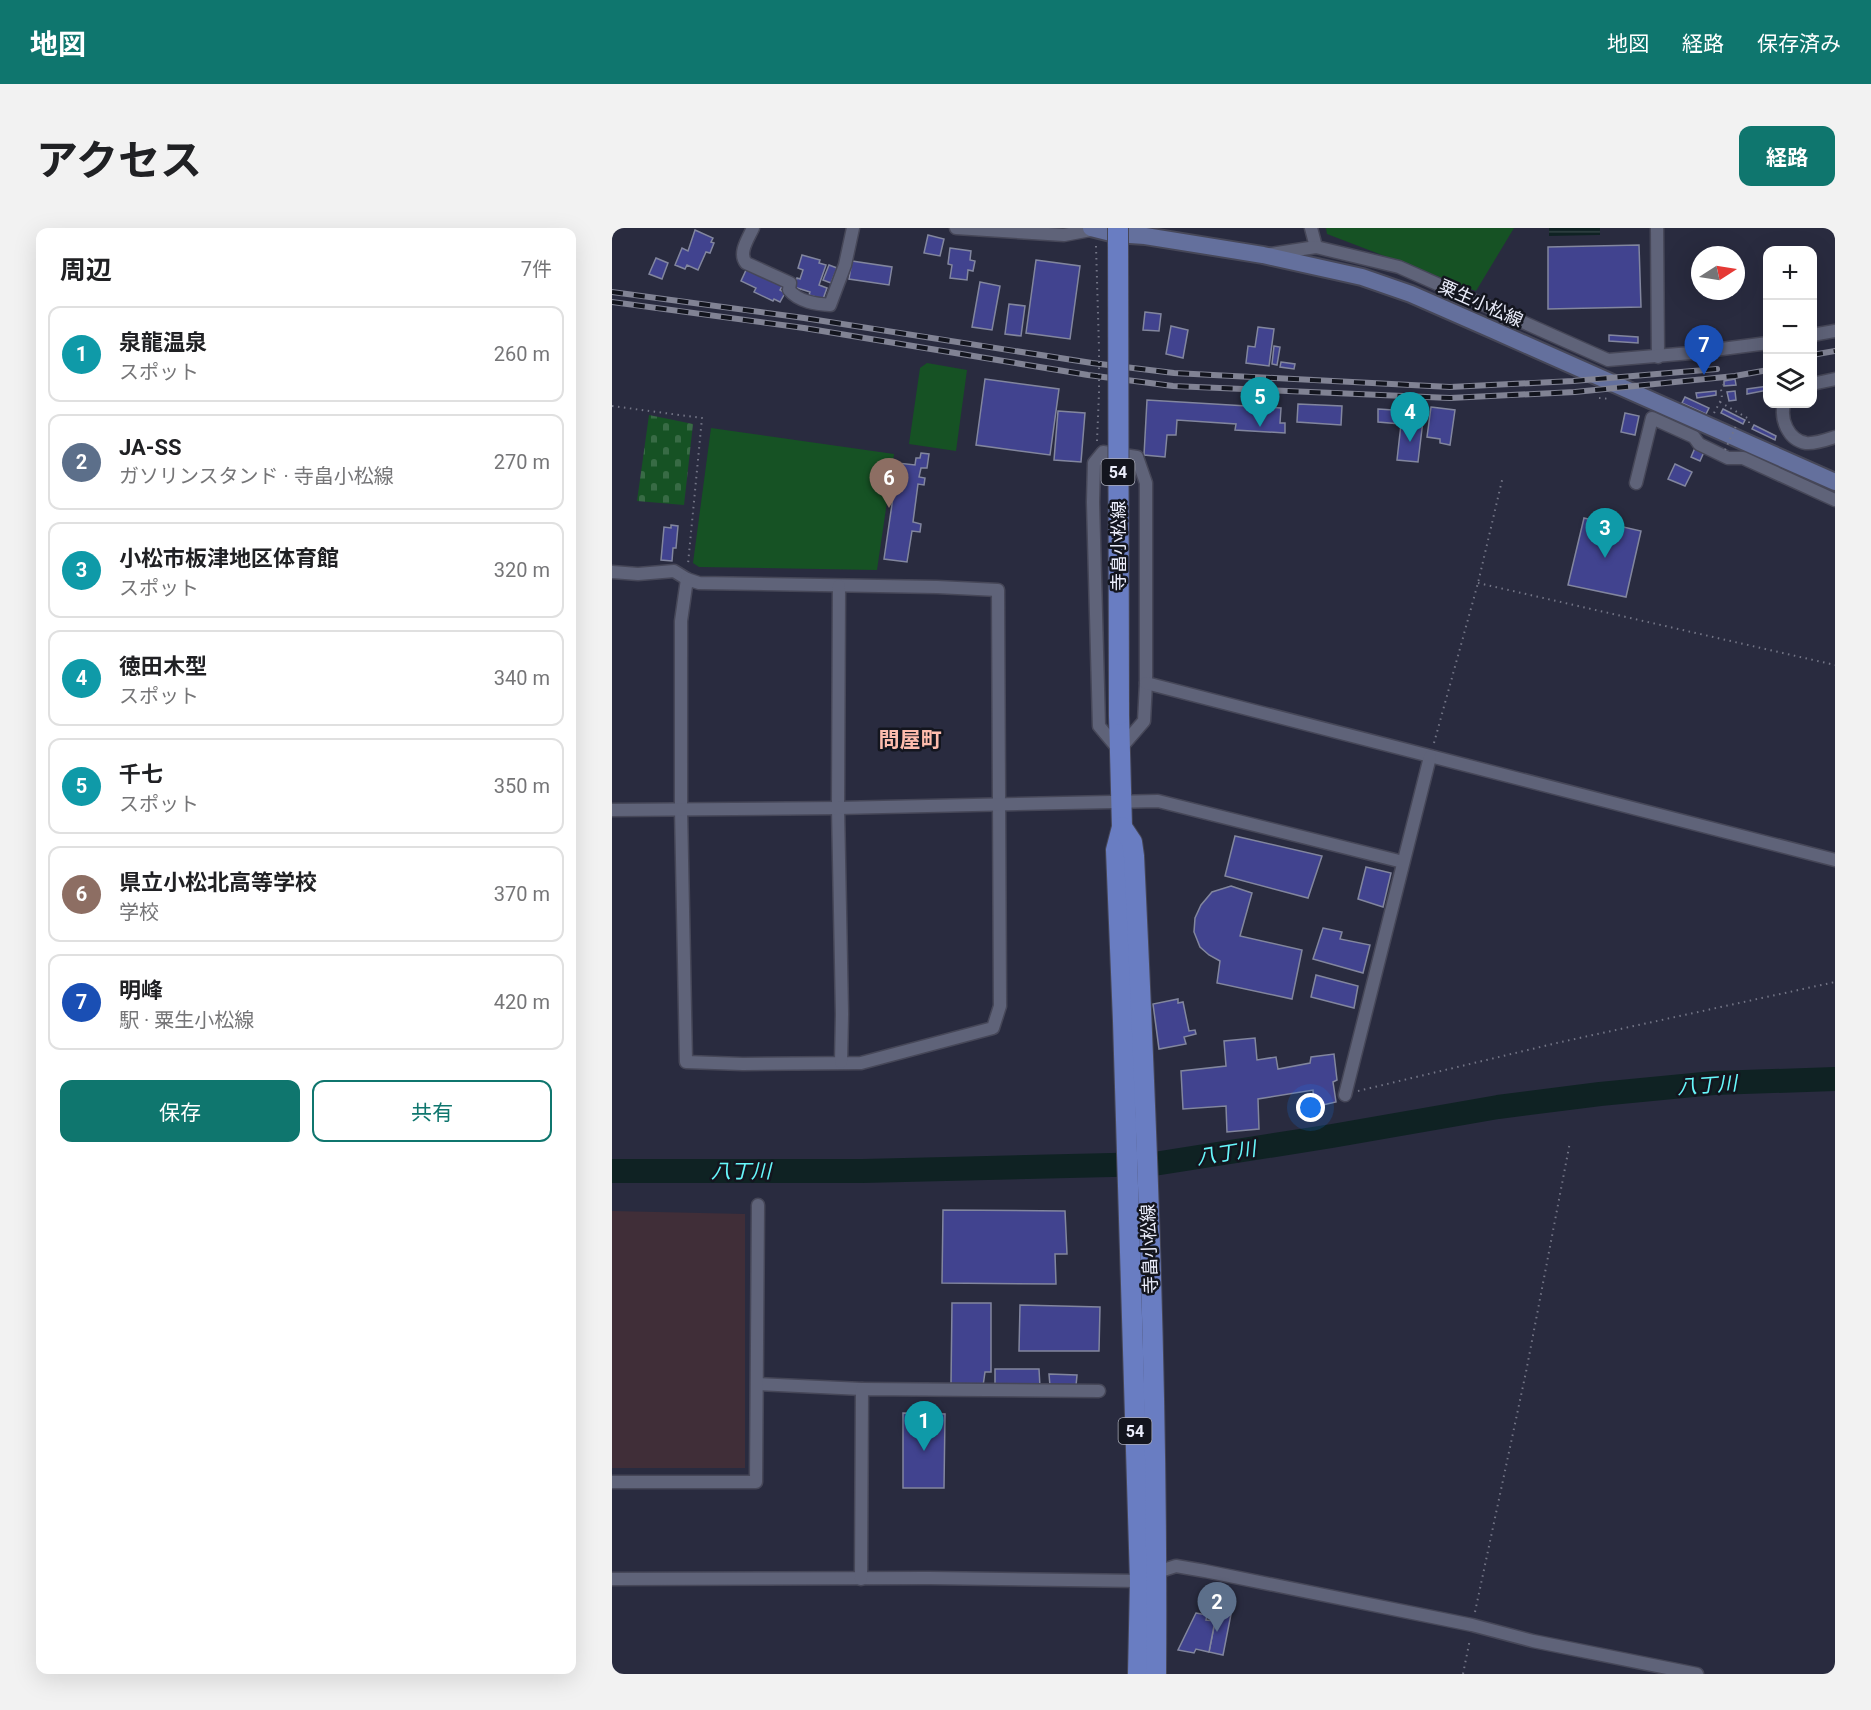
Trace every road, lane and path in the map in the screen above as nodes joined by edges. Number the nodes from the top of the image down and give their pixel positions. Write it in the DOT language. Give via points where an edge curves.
graph roads {
  1 [pos="753,228"];
  2 [pos="853,228"];
  3 [pos="956,228"];
  4 [pos="1094,228"];
  5 [pos="1118,228"];
  6 [pos="1311,228"];
  7 [pos="1657,228"];
  8 [pos="1145,232"];
  9 [pos="1316,247"];
  10 [pos="1263,255"];
  11 [pos="1835,331"];
  12 [pos="1817,334"];
  13 [pos="1763,344"];
  14 [pos="1658,357"];
  15 [pos="1835,379"];
  16 [pos="1817,383"];
  17 [pos="1724,384"];
  18 [pos="612,406"];
  19 [pos="1783,408"];
  20 [pos="1714,413"];
  21 [pos="1736,426"];
  22 [pos="1099,433"];
  23 [pos="1835,437"];
  24 [pos="1725,450"];
  25 [pos="1503,476"];
  26 [pos="1835,482"];
  27 [pos="1636,483"];
  28 [pos="1835,500"];
  29 [pos="612,572"];
  30 [pos="687,579"];
  31 [pos="1478,583"];
  32 [pos="839,586"];
  33 [pos="1835,666"];
  34 [pos="1146,683"];
  35 [pos="1119,750"];
  36 [pos="1430,757"];
  37 [pos="1121,802"];
  38 [pos="999,805"];
  39 [pos="838,808"];
  40 [pos="681,809"];
  41 [pos="612,810"];
  42 [pos="1835,860"];
  43 [pos="1403,862"];
  44 [pos="1835,982"];
  45 [pos="1132,1021"];
  46 [pos="841,1062"];
  47 [pos="1345,1095"];
  48 [pos="1570,1142"];
  49 [pos="758,1205"];
  50 [pos="758,1384"];
  51 [pos="862,1389"];
  52 [pos="1099,1391"];
  53 [pos="612,1482"];
  54 [pos="1148,1577"];
  55 [pos="612,1579"];
  56 [pos="861,1579"];
  57 [pos="1472,1625"];
  58 [pos="1137,1674"];
  59 [pos="1156,1674"];
  60 [pos="1463,1674"];
  61 [pos="1697,1674"];
  1 -- 2 [label="street" via="742,252 746,263 790,283 789,290 798,298 830,305"];
  3 -- 4 [label="street" via="1064,235"];
  4 -- 8 [label="main road, 粟生小松線" via="1115,234"];
  4 -- 22 [label="path, bridge"];
  5 -- 35 [label="main road, 寺畠小松線 / 54, bridge"];
  6 -- 9 [label="street"];
  7 -- 14 [label="street"];
  8 -- 10 [label="main road, 粟生小松線"];
  9 -- 10 [label="street"];
  9 -- 14 [label="street" via="1399,267 1608,360"];
  10 -- 26 [label="main road, 粟生小松線" via="1362,277 1411,294"];
  11 -- 12 [label="street"];
  13 -- 14 [label="street"];
  15 -- 16 [label="street"];
  17 -- 20 [label="path"];
  18 -- 30 [label="path" via="702,418"];
  19 -- 23 [label="street" via="1788,431 1796,439 1805,443"];
  21 -- 24 [label="path, bridge"];
  25 -- 31 [label="path"];
  27 -- 28 [label="street" via="1652,418 1728,458 1743,458"];
  29 -- 30 [label="street" via="674,571"];
  30 -- 32 [label="street" via="699,583"];
  30 -- 40 [label="street" via="681,621"];
  31 -- 33 [label="path"];
  31 -- 36 [label="path"];
  32 -- 38 [label="street" via="998,590"];
  32 -- 39 [label="street"];
  34 -- 35 [label="street" via="1144,722"];
  34 -- 35 [label="street" via="1146,483 1137,457 1103,453 1094,463 1099,726"];
  34 -- 36 [label="street"];
  35 -- 37 [label="main road, 寺畠小松線 / 54"];
  36 -- 42 [label="street"];
  36 -- 43 [label="street"];
  37 -- 38 [label="street"];
  37 -- 43 [label="street" via="1158,801"];
  37 -- 45 [label="main road, 寺畠小松線 / 54" via="1122,827 1132,843 1134,856"];
  38 -- 39 [label="street"];
  38 -- 46 [label="street" via="1000,1006 993,1028 861,1063"];
  39 -- 40 [label="street"];
  39 -- 46 [label="street"];
  40 -- 41 [label="street"];
  40 -- 46 [label="street" via="686,1062"];
  43 -- 47 [label="street"];
  44 -- 47 [label="path" via="1561,1041"];
  45 -- 54 [label="main road, 寺畠小松線 / 54" via="1130,1280"];
  45 -- 54 [label="main road, 寺畠小松線 / 54" via="1151,1280"];
  48 -- 57 [label="path"];
  49 -- 50 [label="street"];
  50 -- 51 [label="street"];
  50 -- 53 [label="street" via="756,1482"];
  51 -- 52 [label="street"];
  51 -- 56 [label="street"];
  54 -- 56 [label="street"];
  54 -- 57 [label="street" via="1176,1566"];
  54 -- 58 [label="main road, 寺畠小松線 / 54"];
  54 -- 59 [label="main road, 寺畠小松線 / 54"];
  55 -- 56 [label="street"];
  57 -- 60 [label="path"];
  57 -- 61 [label="street"];
}
